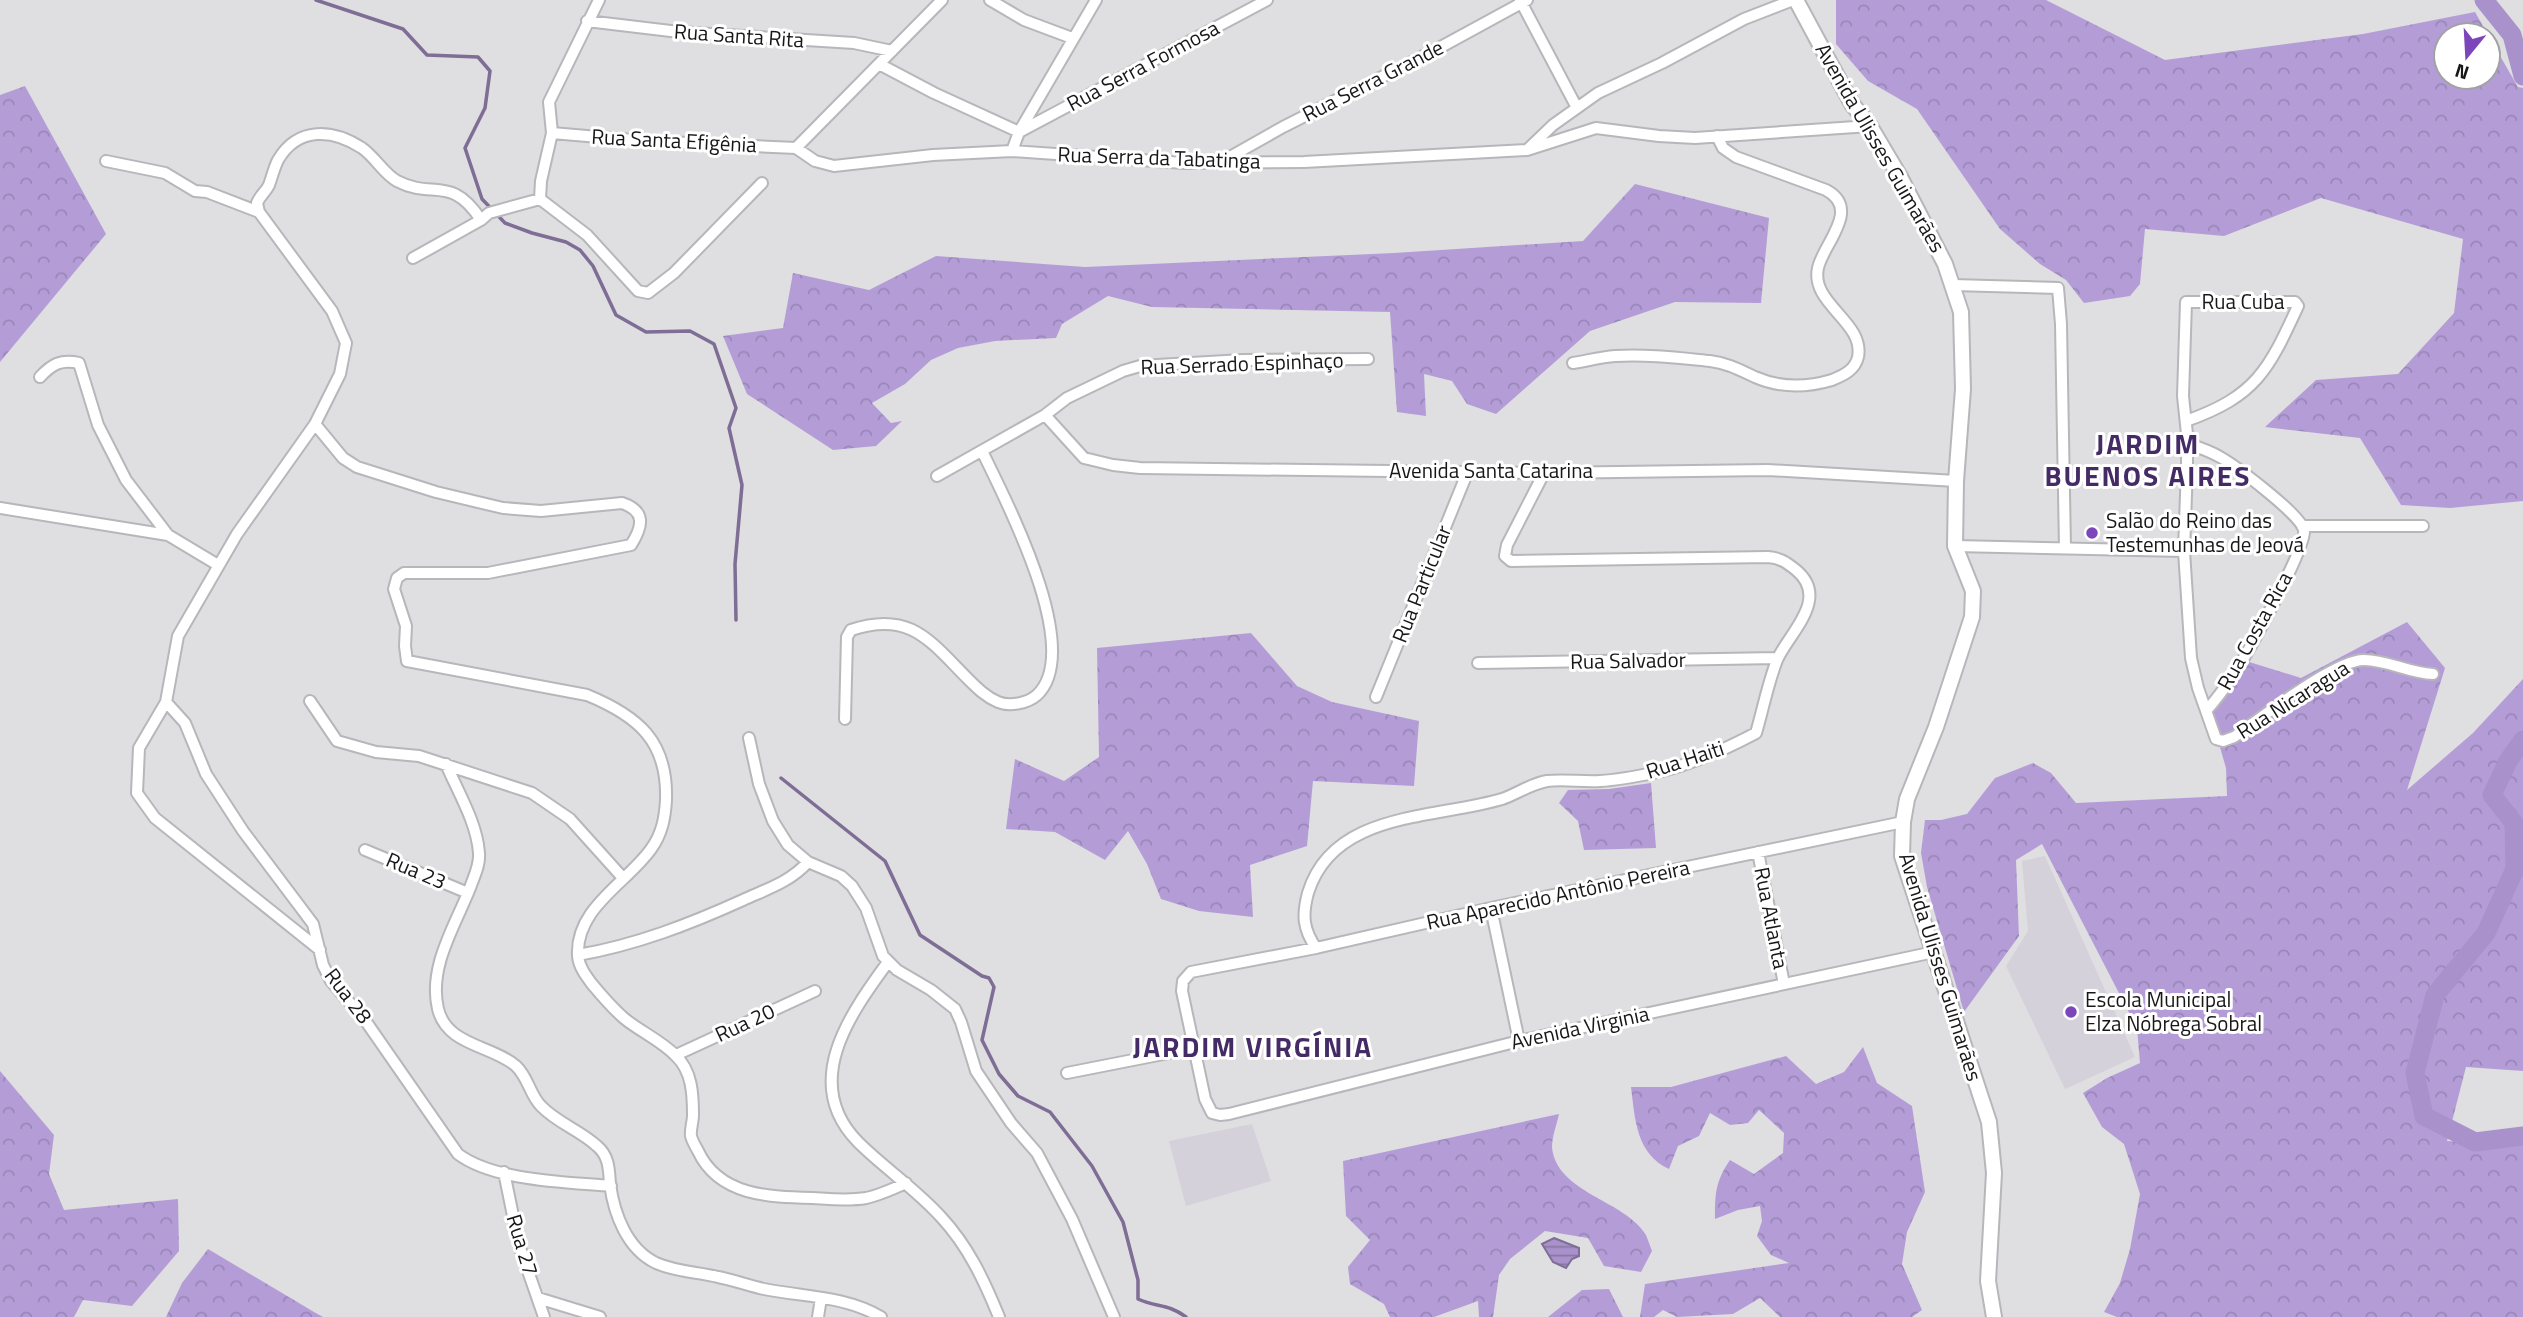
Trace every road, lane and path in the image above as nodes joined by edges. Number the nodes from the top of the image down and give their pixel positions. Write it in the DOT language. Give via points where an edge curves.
graph roads {
  1 [pos="599,0"];
  2 [pos="990,0"];
  3 [pos="1096,0"];
  4 [pos="1267,0"];
  5 [pos="1794,0"];
  6 [pos="942,1"];
  7 [pos="1523,1"];
  8 [pos="587,21"];
  9 [pos="1072,38"];
  10 [pos="892,51"];
  11 [pos="879,64"];
  12 [pos="1576,107"];
  13 [pos="1870,126"];
  14 [pos="1019,132"];
  15 [pos="552,133"];
  16 [pos="1717,136"];
  17 [pos="796,148"];
  18 [pos="1527,150"];
  19 [pos="1012,151"];
  20 [pos="106,161"];
  21 [pos="1219,163"];
  22 [pos="762,183"];
  23 [pos="540,199"];
  24 [pos="259,212"];
  25 [pos="485,217"];
  26 [pos="413,258"];
  27 [pos="1953,285"];
  28 [pos="2186,302"];
  29 [pos="1368,359"];
  30 [pos="1573,363"];
  31 [pos="40,377"];
  32 [pos="1045,415"];
  33 [pos="2186,421"];
  34 [pos="315,424"];
  35 [pos="2186,443"];
  36 [pos="982,451"];
  37 [pos="1468,471"];
  38 [pos="1544,473"];
  39 [pos="937,476"];
  40 [pos="1956,481"];
  41 [pos="0,508"];
  42 [pos="2302,526"];
  43 [pos="2423,527"];
  44 [pos="168,535"];
  45 [pos="1955,546"];
  46 [pos="2065,548"];
  47 [pos="2184,551"];
  48 [pos="218,565"];
  49 [pos="1778,658"];
  50 [pos="1478,663"];
  51 [pos="2433,674"];
  52 [pos="1376,697"];
  53 [pos="310,701"];
  54 [pos="166,702"];
  55 [pos="2206,711"];
  56 [pos="845,719"];
  57 [pos="749,738"];
  58 [pos="446,764"];
  59 [pos="1903,822"];
  60 [pos="365,849"];
  61 [pos="1758,852"];
  62 [pos="808,862"];
  63 [pos="623,878"];
  64 [pos="468,893"];
  65 [pos="1491,908"];
  66 [pos="1316,948"];
  67 [pos="320,950"];
  68 [pos="1934,952"];
  69 [pos="578,955"];
  70 [pos="888,961"];
  71 [pos="1784,984"];
  72 [pos="815,991"];
  73 [pos="1519,1041"];
  74 [pos="1194,1048"];
  75 [pos="676,1055"];
  76 [pos="1067,1073"];
  77 [pos="504,1172"];
  78 [pos="905,1183"];
  79 [pos="611,1186"];
  80 [pos="538,1298"];
  81 [pos="821,1298"];
  82 [pos="544,1317"];
  83 [pos="600,1317"];
  84 [pos="818,1317"];
  85 [pos="881,1317"];
  86 [pos="999,1317"];
  87 [pos="1114,1317"];
  88 [pos="1994,1317"];
  1 -- 8 [label="street"];
  2 -- 9 [label="street" via="1024,20"];
  3 -- 9 [label="street"];
  4 -- 14 [label="street, Rua Serra Formosa"];
  5 -- 12 [label="street" via="1744,19"];
  5 -- 13 [label="main road, Avenida Ulisses Guimarães" via="1852,104"];
  6 -- 10 [label="street"];
  7 -- 12 [label="street"];
  7 -- 21 [label="street, Rua Serra Grande"];
  8 -- 10 [label="street, Rua Santa Rita" via="854,43"];
  8 -- 15 [label="street" via="549,102"];
  9 -- 14 [label="street"];
  10 -- 11 [label="street"];
  11 -- 14 [label="street"];
  11 -- 17 [label="street"];
  12 -- 18 [label="street"];
  13 -- 16 [label="street, Rua Serra da Tabatinga"];
  13 -- 27 [label="main road, Avenida Ulisses Guimarães"];
  14 -- 19 [label="street"];
  15 -- 17 [label="street, Rua Santa Efigênia"];
  15 -- 23 [label="street"];
  16 -- 18 [label="street, Rua Serra da Tabatinga" via="1676,138 1596,128"];
  16 -- 30 [label="street" via="1723,148 1736,157 1826,190 1838,199 1840,222 1818,268 1818,282 1854,334 1859,351 1854,366 1829,380 1794,386 1768,382 1713,361 1613,356"];
  17 -- 19 [label="street, Rua Serra da Tabatinga" via="816,161 842,166"];
  18 -- 21 [label="street, Rua Serra da Tabatinga"];
  19 -- 21 [label="street, Rua Serra da Tabatinga"];
  20 -- 24 [label="street" via="165,173 195,191"];
  22 -- 23 [label="street" via="664,283 648,293 638,291 587,235"];
  23 -- 25 [label="street"];
  24 -- 25 [label="street" via="258,200 279,159 303,136 321,132 360,147 395,180 459,195"];
  24 -- 34 [label="street" via="331,311 346,342 340,374"];
  25 -- 26 [label="street"];
  27 -- 40 [label="main road, Avenida Ulisses Guimarães" via="1961,312 1963,378"];
  27 -- 46 [label="street" via="2058,288"];
  28 -- 33 [label="street, Rua Nicaragua"];
  28 -- 33 [label="street, Rua Cuba" via="2295,302 2298,306 2269,365 2251,387 2226,405"];
  29 -- 32 [label="street, Rua Serrado Espinhaço" via="1140,366 1077,393"];
  31 -- 44 [label="street" via="59,362 79,363 98,425 126,480"];
  32 -- 36 [label="street, Rua Serrado Espinhaço"];
  32 -- 37 [label="street, Avenida Santa Catarina" via="1084,458 1113,465"];
  33 -- 35 [label="street, Rua Nicaragua"];
  34 -- 48 [label="street"];
  34 -- 63 [label="street" via="343,458 357,467 436,492 503,508 541,511 622,503 640,516 640,531 631,545 488,573 404,573 394,589 406,626 407,661 567,689 594,698 639,725 659,749 667,785 662,829 645,857"];
  35 -- 42 [label="street" via="2234,466 2298,517"];
  35 -- 47 [label="street, Rua Nicaragua"];
  36 -- 39 [label="street, Rua Serrado Espinhaço"];
  36 -- 56 [label="street" via="1043,591 1051,641 1045,685 1032,700 1012,705 997,702 913,628 874,625 851,630 847,637"];
  37 -- 38 [label="street, Avenida Santa Catarina"];
  37 -- 52 [label="street, Rua Particular"];
  38 -- 40 [label="street, Avenida Santa Catarina" via="1768,470"];
  38 -- 49 [label="street, Rua Haiti" via="1507,545 1507,559 1780,558 1800,572 1808,606"];
  40 -- 45 [label="main road, Avenida Ulisses Guimarães"];
  41 -- 44 [label="street"];
  42 -- 43 [label="street"];
  42 -- 55 [label="street, Rua Costa Rica" via="2302,545 2292,566 2238,668"];
  44 -- 48 [label="street"];
  45 -- 46 [label="street"];
  45 -- 59 [label="main road, Avenida Ulisses Guimarães" via="1973,591 1972,617 1907,799"];
  46 -- 47 [label="street"];
  47 -- 55 [label="street, Rua Nicaragua" via="2191,658"];
  48 -- 54 [label="street" via="178,636"];
  49 -- 50 [label="street, Rua Salvador"];
  49 -- 66 [label="street, Rua Haiti" via="1756,733 1717,754 1638,776 1546,781 1503,799 1365,829 1329,856 1315,875 1304,919"];
  51 -- 55 [label="street, Rua Nicaragua" via="2355,661 2223,741 2214,737"];
  53 -- 58 [label="street" via="337,741"];
  54 -- 67 [label="street, Rua 28" via="186,723 206,774 243,831 308,915"];
  54 -- 67 [label="street" via="139,748 137,793 155,818"];
  57 -- 62 [label="street" via="759,784 774,821 788,845"];
  58 -- 63 [label="street" via="518,787 545,802 569,819"];
  58 -- 64 [label="street" via="477,839 479,864"];
  59 -- 61 [label="street, Rua Aparecido Antônio Pereira"];
  59 -- 68 [label="main road, Avenida Ulisses Guimarães" via="1902,856"];
  60 -- 64 [label="street, Rua 23"];
  61 -- 65 [label="street, Rua Aparecido Antônio Pereira"];
  61 -- 71 [label="street, Rua Atlanta"];
  62 -- 69 [label="street" via="789,880 719,911 630,944"];
  62 -- 70 [label="street" via="841,876 860,895 878,947"];
  63 -- 69 [label="street" via="591,915 580,937"];
  64 -- 79 [label="street" via="441,960 436,995 442,1018 464,1041 516,1066 544,1110 600,1147 607,1157"];
  65 -- 66 [label="street, Rua Aparecido Antônio Pereira"];
  65 -- 73 [label="street"];
  66 -- 74 [label="street, Rua Aparecido Antônio Pereira" via="1214,966 1186,976 1182,991"];
  67 -- 77 [label="street, Rua 28" via="331,981 368,1023 458,1154"];
  68 -- 71 [label="street, Avenida Virginia"];
  68 -- 88 [label="main road, Avenida Ulisses Guimarães" via="1989,1122 1994,1173 1987,1257"];
  69 -- 75 [label="street" via="584,973 624,1019"];
  70 -- 78 [label="street" via="848,1020 835,1054 832,1081 836,1109 845,1126"];
  70 -- 87 [label="street" via="955,1009 976,1071 1037,1153 1072,1219"];
  71 -- 73 [label="street, Avenida Virginia"];
  72 -- 75 [label="street, Rua 20"];
  73 -- 74 [label="street, Avenida Virginia" via="1229,1114 1215,1114 1206,1106"];
  74 -- 76 [label="street"];
  75 -- 78 [label="street" via="689,1071 691,1137 709,1170 726,1184 783,1198 849,1200"];
  77 -- 79 [label="street, Rua 28"];
  77 -- 80 [label="street, Rua 27" via="516,1234"];
  78 -- 86 [label="street" via="941,1217 974,1261"];
  79 -- 81 [label="street" via="617,1214 632,1243 657,1263"];
  80 -- 82 [label="street, Rua 27"];
  80 -- 83 [label="street"];
  81 -- 84 [label="street"];
  81 -- 85 [label="street" via="852,1303"];
}
